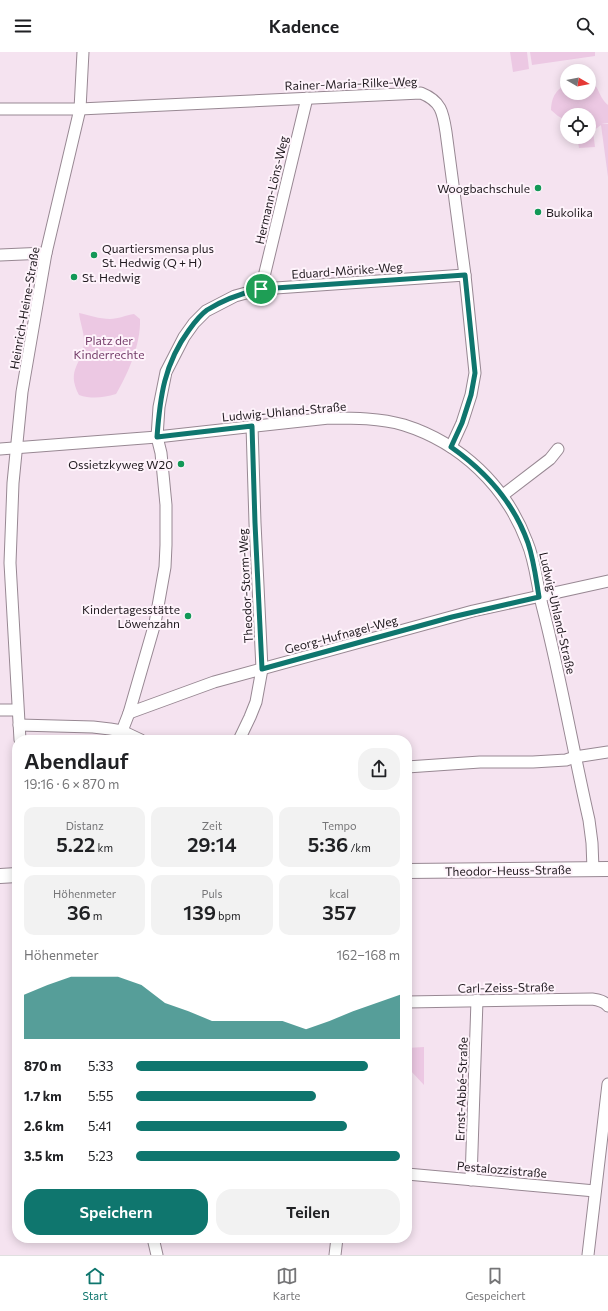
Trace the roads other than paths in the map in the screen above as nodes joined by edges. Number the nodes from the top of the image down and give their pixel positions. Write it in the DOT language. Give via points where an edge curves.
graph roads {
  1 [pos="83,52"];
  2 [pos="307,98"];
  3 [pos="0,109"];
  4 [pos="80,109"];
  5 [pos="46,253"];
  6 [pos="0,255"];
  7 [pos="465,275"];
  8 [pos="261,289"];
  9 [pos="252,426"];
  10 [pos="157,437"];
  11 [pos="451,447"];
  12 [pos="16,448"];
  13 [pos="0,449"];
  14 [pos="558,449"];
  15 [pos="503,495"];
  16 [pos="608,581"];
  17 [pos="539,597"];
  18 [pos="262,669"];
  19 [pos="0,710"];
  20 [pos="18,710"];
  21 [pos="129,713"];
  22 [pos="19,725"];
  23 [pos="122,731"];
  24 [pos="20,735"];
  25 [pos="130,735"];
  26 [pos="241,735"];
  27 [pos="608,752"];
  28 [pos="575,757"];
  29 [pos="412,767"];
  30 [pos="593,869"];
  31 [pos="608,869"];
  32 [pos="412,871"];
  33 [pos="12,875"];
  34 [pos="0,876"];
  35 [pos="477,1000"];
  36 [pos="412,1002"];
  37 [pos="607,1004"];
  38 [pos="608,1084"];
  39 [pos="412,1174"];
  40 [pos="471,1180"];
  41 [pos="596,1191"];
  42 [pos="154,1243"];
  43 [pos="336,1243"];
  44 [pos="157,1255"];
  45 [pos="335,1255"];
  46 [pos="588,1255"];
  1 -- 4 [label="street, Heinrich-Heine-Straße"];
  2 -- 4 [label="street, Rainer-Maria-Rilke-Weg"];
  2 -- 7 [label="street, Rainer-Maria-Rilke-Weg" via="420,93 435,101 442,112 446,132"];
  2 -- 8 [label="street, Hermann-Löns-Weg"];
  3 -- 4 [label="street, Rainer-Maria-Rilke-Weg"];
  4 -- 5 [label="street, Heinrich-Heine-Straße"];
  5 -- 6 [label="street"];
  5 -- 12 [label="street, Heinrich-Heine-Straße" via="22,392"];
  7 -- 8 [label="street, Eduard-Mörike-Weg"];
  7 -- 11 [label="street, Rainer-Maria-Rilke-Weg" via="475,373 462,423"];
  8 -- 10 [label="street, Eduard-Mörike-Weg" via="235,296 206,311 184,337 166,372 159,407"];
  9 -- 10 [label="street, Ludwig-Uhland-Straße"];
  9 -- 11 [label="street, Ludwig-Uhland-Straße" via="329,418 376,420 403,425"];
  9 -- 18 [label="street, Theodor-Storm-Weg"];
  10 -- 12 [label="street, Ludwig-Uhland-Straße"];
  10 -- 21 [label="street, Eduard-Mörike-Weg" via="166,505 165,567 155,623"];
  11 -- 15 [label="street, Ludwig-Uhland-Straße" via="469,459"];
  12 -- 13 [label="street, Ludwig-Uhland-Straße"];
  12 -- 20 [label="street, Heinrich-Heine-Straße" via="10,563"];
  14 -- 15 [label="street" via="550,459"];
  15 -- 17 [label="street, Ludwig-Uhland-Straße" via="528,543"];
  16 -- 17 [label="street, Georg-Hufnagel-Weg"];
  17 -- 18 [label="street, Georg-Hufnagel-Weg" via="452,617"];
  17 -- 28 [label="street, Ludwig-Uhland-Straße"];
  18 -- 21 [label="street, Georg-Hufnagel-Weg" via="214,682"];
  18 -- 26 [label="street, Theodor-Storm-Weg" via="256,702"];
  19 -- 20 [label="street"];
  20 -- 22 [label="street, Heinrich-Heine-Straße"];
  21 -- 23 [label="street, Eduard-Mörike-Weg"];
  22 -- 23 [label="street" via="93,726"];
  22 -- 24 [label="street, Heinrich-Heine-Straße"];
  23 -- 25 [label="street"];
  27 -- 28 [label="street"];
  28 -- 29 [label="street" via="533,762 480,762"];
  28 -- 30 [label="street, Ludwig-Uhland-Straße" via="589,820"];
  30 -- 31 [label="main road, Theodor-Heuss-Straße"];
  30 -- 32 [label="main road, Theodor-Heuss-Straße"];
  33 -- 34 [label="main road"];
  35 -- 36 [label="street, Carl-Zeiss-Straße"];
  35 -- 37 [label="street, Carl-Zeiss-Straße" via="592,999"];
  35 -- 40 [label="street, Ernst-Abbé-Straße"];
  38 -- 41 [label="street"];
  39 -- 40 [label="street, Pestalozzistraße"];
  40 -- 41 [label="street, Pestalozzistraße"];
  41 -- 46 [label="street"];
  42 -- 44 [label="street"];
  43 -- 45 [label="street"];
}
